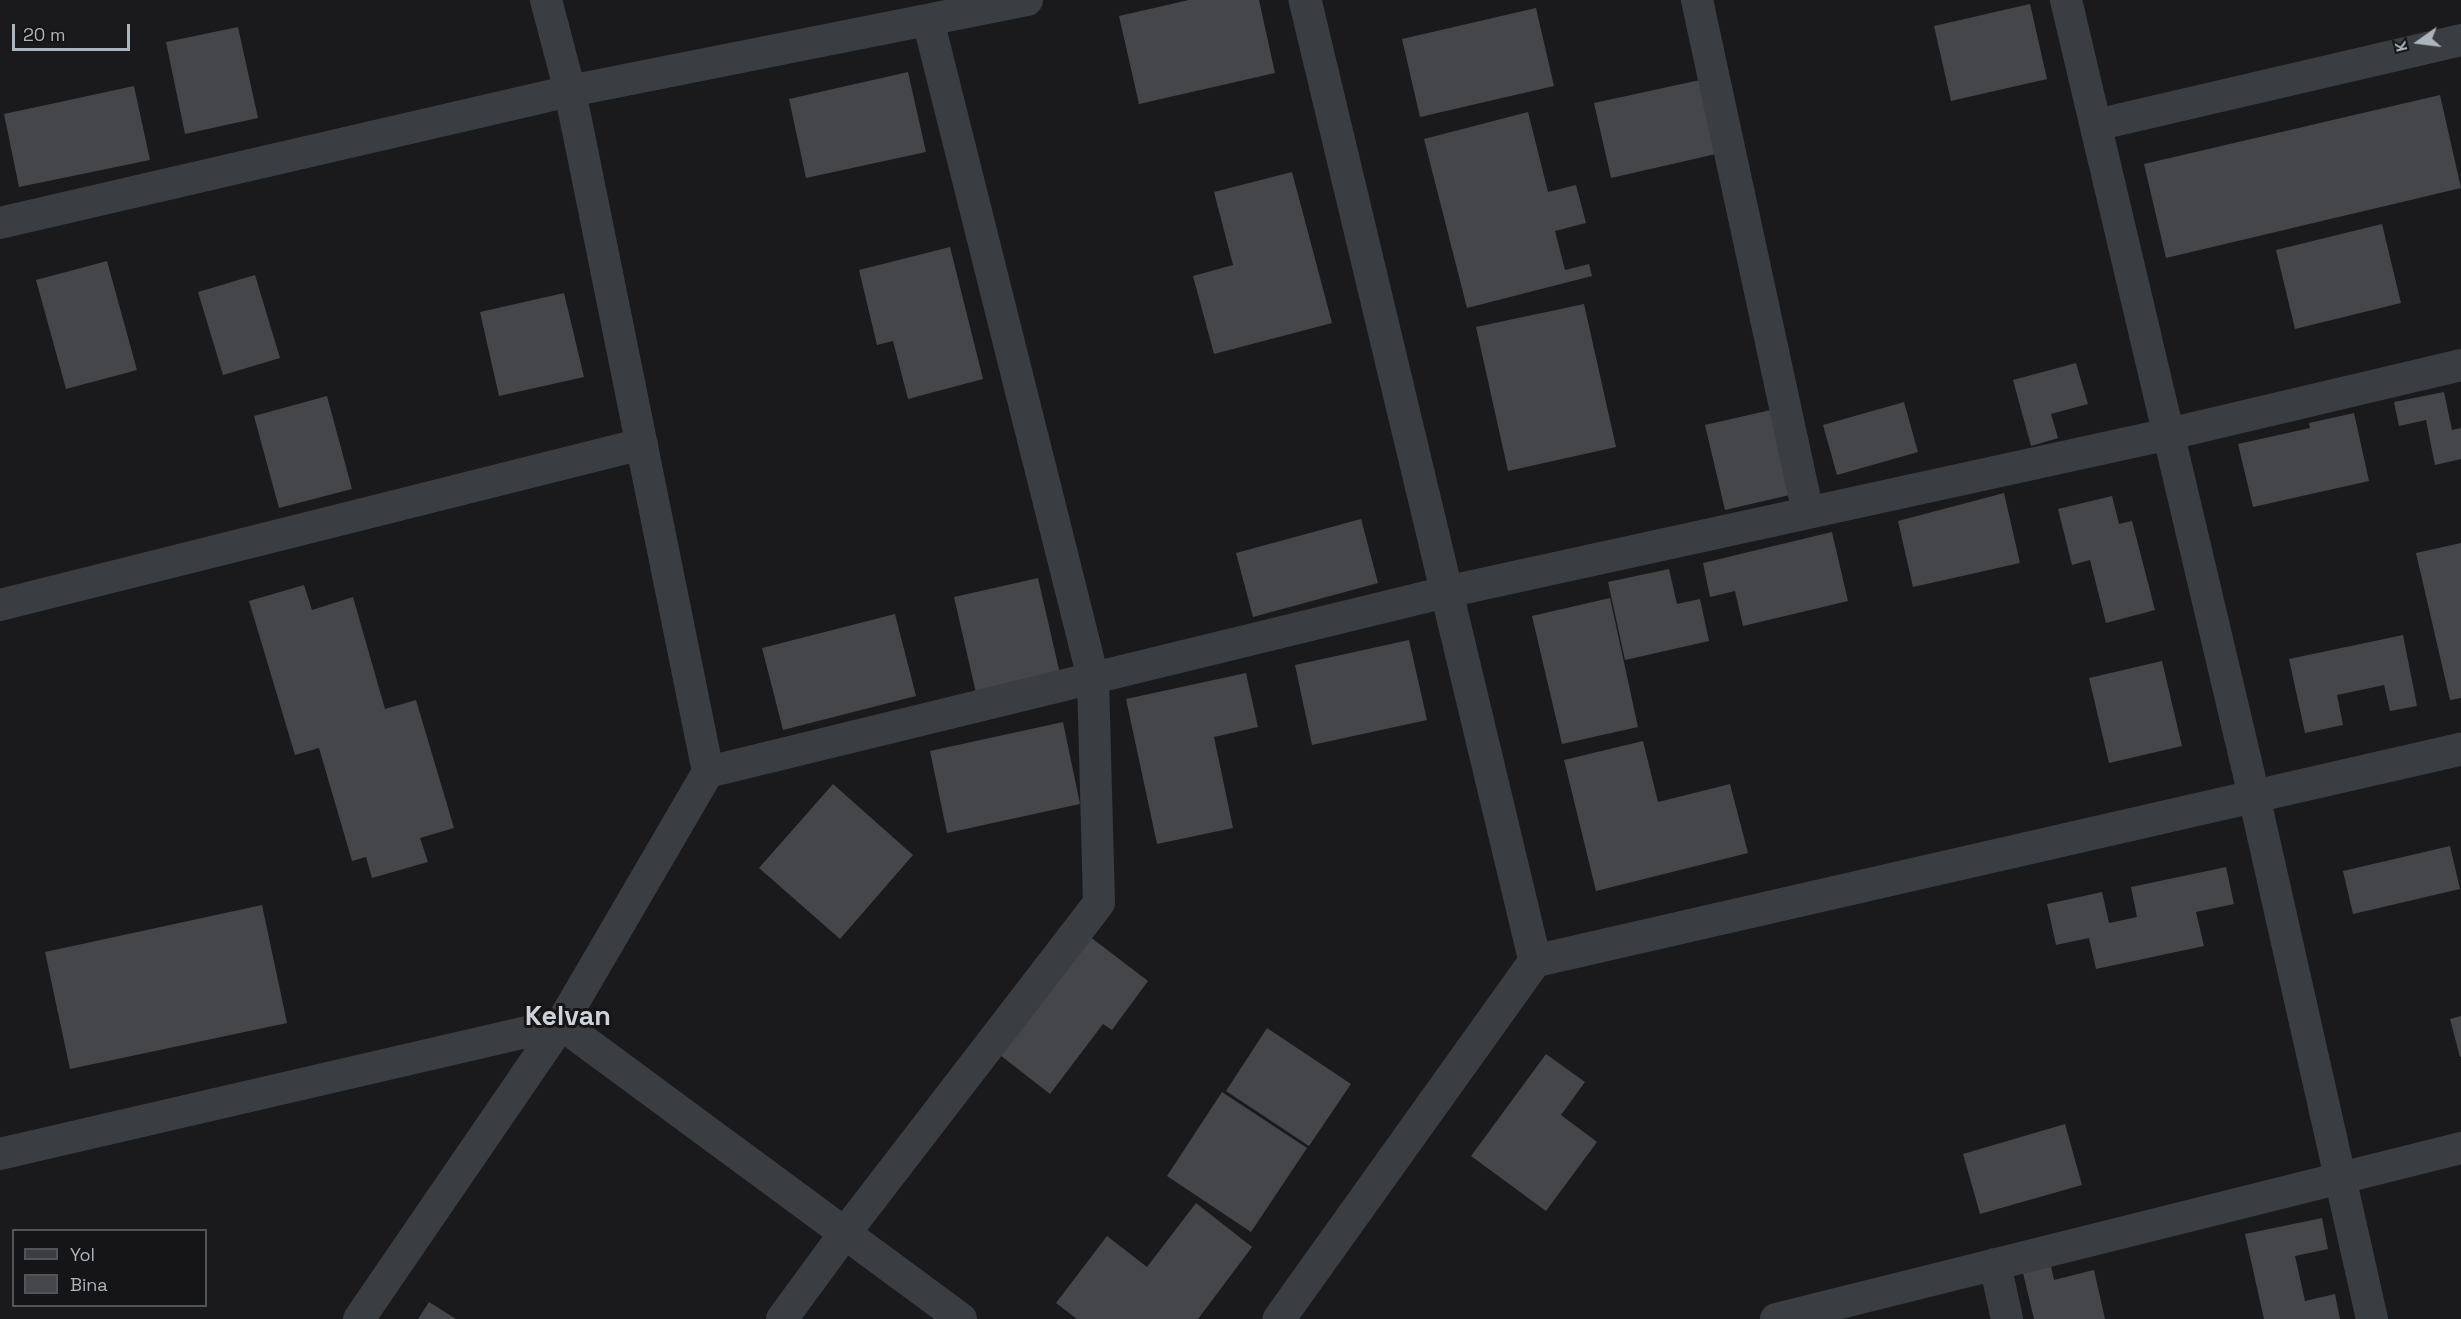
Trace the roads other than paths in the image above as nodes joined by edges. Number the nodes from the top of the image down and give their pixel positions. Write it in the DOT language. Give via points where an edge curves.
graph roads {
  1 [pos="546,0"];
  2 [pos="1027,0"];
  3 [pos="1305,0"];
  4 [pos="1697,0"];
  5 [pos="2066,0"];
  6 [pos="928,20"];
  7 [pos="2461,40"];
  8 [pos="570,91"];
  9 [pos="2096,125"];
  10 [pos="0,223"];
  11 [pos="2461,365"];
  12 [pos="2169,434"];
  13 [pos="642,444"];
  14 [pos="1808,513"];
  15 [pos="1446,592"];
  16 [pos="0,605"];
  17 [pos="1093,678"];
  18 [pos="2461,749"];
  19 [pos="708,772"];
  20 [pos="2254,796"];
  21 [pos="1535,961"];
  22 [pos="561,1024"];
  23 [pos="2461,1148"];
  24 [pos="0,1154"];
  25 [pos="2340,1178"];
  26 [pos="844,1233"];
  27 [pos="1995,1264"];
  28 [pos="359,1319"];
  29 [pos="782,1319"];
  30 [pos="961,1319"];
  31 [pos="1279,1319"];
  32 [pos="1776,1319"];
  33 [pos="2007,1319"];
  34 [pos="2372,1319"];
  1 -- 8 [label="street"];
  2 -- 6 [label="street"];
  3 -- 15 [label="street"];
  4 -- 14 [label="street"];
  5 -- 9 [label="street"];
  6 -- 8 [label="street"];
  6 -- 17 [label="street"];
  7 -- 9 [label="street"];
  8 -- 10 [label="street"];
  8 -- 13 [label="street"];
  9 -- 12 [label="street"];
  11 -- 12 [label="street"];
  12 -- 14 [label="street"];
  12 -- 20 [label="street"];
  13 -- 16 [label="street"];
  13 -- 19 [label="street"];
  14 -- 15 [label="street"];
  15 -- 17 [label="street"];
  15 -- 21 [label="street"];
  17 -- 19 [label="street"];
  17 -- 26 [label="street" via="1099,903"];
  18 -- 20 [label="street"];
  19 -- 22 [label="street"];
  20 -- 21 [label="street"];
  20 -- 25 [label="street"];
  21 -- 31 [label="street"];
  22 -- 24 [label="street"];
  22 -- 26 [label="street"];
  22 -- 28 [label="street"];
  23 -- 25 [label="street"];
  25 -- 27 [label="street"];
  25 -- 34 [label="street"];
  26 -- 29 [label="street"];
  26 -- 30 [label="street"];
  27 -- 32 [label="street"];
  27 -- 33 [label="street"];
}
